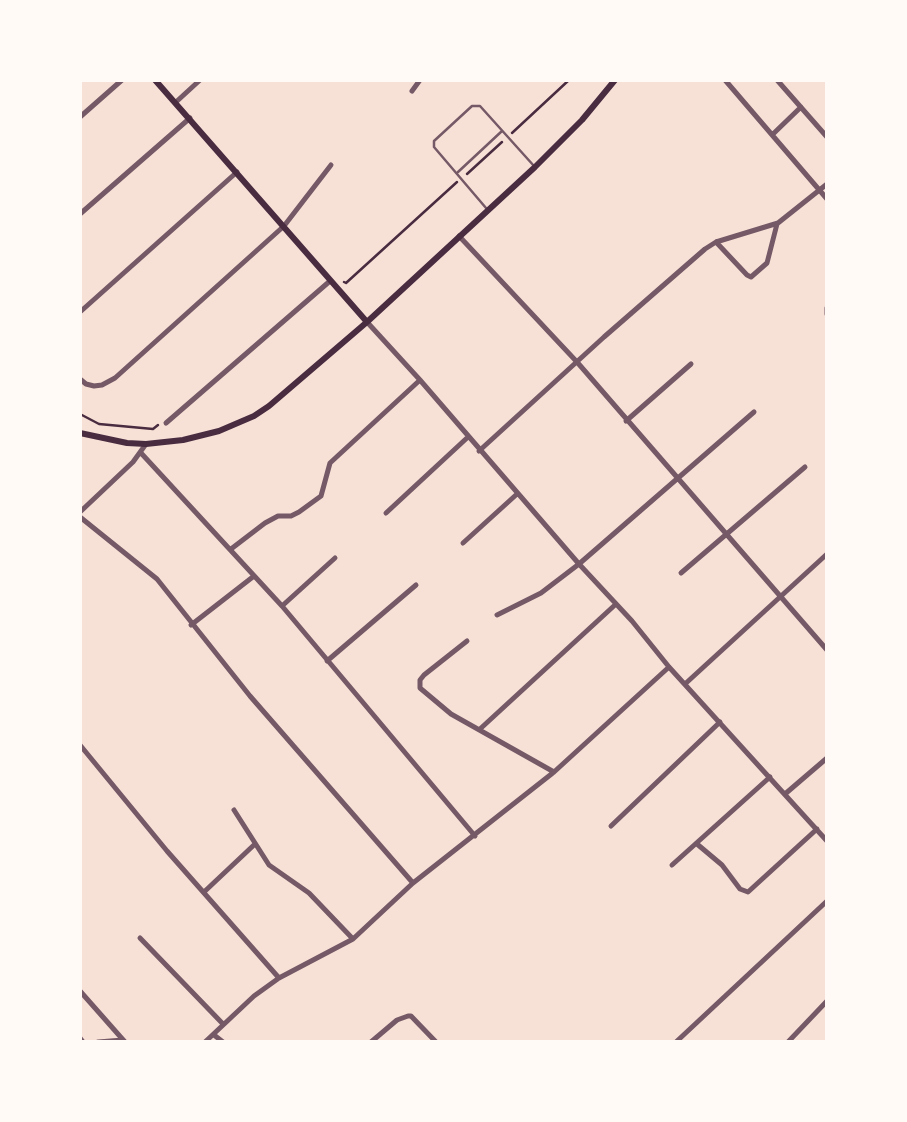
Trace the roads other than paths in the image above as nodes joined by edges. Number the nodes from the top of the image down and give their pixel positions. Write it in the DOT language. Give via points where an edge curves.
graph roads {
  1 [pos="122,80"];
  2 [pos="155,80"];
  3 [pos="200,80"];
  4 [pos="420,80"];
  5 [pos="615,80"];
  6 [pos="724,80"];
  7 [pos="777,80"];
  8 [pos="412,91"];
  9 [pos="176,102"];
  10 [pos="801,107"];
  11 [pos="80,117"];
  12 [pos="190,118"];
  13 [pos="502,131"];
  14 [pos="772,135"];
  15 [pos="827,137"];
  16 [pos="331,166"];
  17 [pos="534,168"];
  18 [pos="237,172"];
  19 [pos="456,173"];
  20 [pos="827,184"];
  21 [pos="819,191"];
  22 [pos="827,199"];
  23 [pos="487,210"];
  24 [pos="80,214"];
  25 [pos="778,224"];
  26 [pos="284,226"];
  27 [pos="458,236"];
  28 [pos="716,242"];
  29 [pos="330,281"];
  30 [pos="80,312"];
  31 [pos="367,322"];
  32 [pos="576,362"];
  33 [pos="691,364"];
  34 [pos="80,379"];
  35 [pos="420,380"];
  36 [pos="754,412"];
  37 [pos="626,421"];
  38 [pos="166,424"];
  39 [pos="80,434"];
  40 [pos="468,437"];
  41 [pos="146,444"];
  42 [pos="479,451"];
  43 [pos="141,452"];
  44 [pos="805,467"];
  45 [pos="680,478"];
  46 [pos="517,494"];
  47 [pos="386,513"];
  48 [pos="80,515"];
  49 [pos="726,534"];
  50 [pos="462,543"];
  51 [pos="230,550"];
  52 [pos="827,554"];
  53 [pos="335,558"];
  54 [pos="579,564"];
  55 [pos="681,572"];
  56 [pos="254,576"];
  57 [pos="416,585"];
  58 [pos="780,598"];
  59 [pos="616,604"];
  60 [pos="282,606"];
  61 [pos="497,615"];
  62 [pos="191,625"];
  63 [pos="467,641"];
  64 [pos="827,650"];
  65 [pos="327,660"];
  66 [pos="669,666"];
  67 [pos="685,684"];
  68 [pos="720,722"];
  69 [pos="480,728"];
  70 [pos="80,745"];
  71 [pos="827,758"];
  72 [pos="554,772"];
  73 [pos="770,777"];
  74 [pos="785,794"];
  75 [pos="234,810"];
  76 [pos="611,826"];
  77 [pos="817,829"];
  78 [pos="475,836"];
  79 [pos="827,841"];
  80 [pos="255,844"];
  81 [pos="698,844"];
  82 [pos="672,865"];
  83 [pos="413,883"];
  84 [pos="204,892"];
  85 [pos="827,901"];
  86 [pos="140,938"];
  87 [pos="353,939"];
  88 [pos="279,978"];
  89 [pos="80,991"];
  90 [pos="827,1001"];
  91 [pos="222,1024"];
  92 [pos="214,1035"];
  93 [pos="124,1041"];
  94 [pos="98,1042"];
  95 [pos="205,1042"];
  96 [pos="223,1042"];
  97 [pos="371,1042"];
  98 [pos="436,1042"];
  99 [pos="676,1042"];
  100 [pos="788,1042"];
  1 -- 11 [label="street"];
  2 -- 9 [label="main road"];
  3 -- 9 [label="street"];
  4 -- 8 [label="street"];
  5 -- 17 [label="main road"];
  6 -- 14 [label="street"];
  7 -- 10 [label="street"];
  9 -- 12 [label="main road"];
  10 -- 14 [label="street"];
  10 -- 15 [label="street"];
  12 -- 18 [label="main road"];
  12 -- 24 [label="street"];
  13 -- 17 [label="lane"];
  13 -- 19 [label="lane"];
  13 -- 19 [label="lane" via="480,106 472,106 434,141"];
  14 -- 21 [label="street"];
  16 -- 26 [label="street"];
  17 -- 23 [label="main road"];
  18 -- 26 [label="main road"];
  18 -- 30 [label="street"];
  19 -- 23 [label="lane"];
  20 -- 21 [label="street"];
  21 -- 22 [label="street"];
  21 -- 25 [label="street"];
  23 -- 27 [label="main road"];
  25 -- 28 [label="street"];
  25 -- 28 [label="street" via="767,264 755,276"];
  26 -- 29 [label="main road"];
  26 -- 34 [label="street" via="115,378 94,386"];
  27 -- 31 [label="main road"];
  27 -- 32 [label="street"];
  28 -- 32 [label="street"];
  29 -- 31 [label="main road"];
  29 -- 38 [label="street"];
  31 -- 35 [label="street"];
  31 -- 41 [label="main road" via="254,416 219,431"];
  32 -- 37 [label="street"];
  32 -- 42 [label="street"];
  33 -- 37 [label="street"];
  35 -- 40 [label="street"];
  35 -- 51 [label="street" via="330,463 321,496 265,523"];
  36 -- 45 [label="street"];
  37 -- 45 [label="street"];
  39 -- 41 [label="main road"];
  40 -- 42 [label="street"];
  40 -- 47 [label="street"];
  41 -- 43 [label="street"];
  42 -- 46 [label="street"];
  43 -- 48 [label="street"];
  43 -- 51 [label="street"];
  44 -- 49 [label="street"];
  45 -- 49 [label="street"];
  45 -- 54 [label="street"];
  46 -- 50 [label="street"];
  46 -- 54 [label="street"];
  48 -- 62 [label="street" via="156,579"];
  49 -- 55 [label="street"];
  49 -- 58 [label="street"];
  51 -- 56 [label="street"];
  52 -- 58 [label="street"];
  53 -- 60 [label="street"];
  54 -- 59 [label="street"];
  54 -- 61 [label="street" via="541,594"];
  56 -- 60 [label="street"];
  56 -- 62 [label="street"];
  57 -- 65 [label="street"];
  58 -- 64 [label="street"];
  58 -- 67 [label="street"];
  59 -- 66 [label="street"];
  59 -- 69 [label="street"];
  60 -- 65 [label="street"];
  62 -- 83 [label="street"];
  63 -- 69 [label="street" via="419,684 451,714"];
  65 -- 78 [label="street"];
  66 -- 67 [label="street"];
  66 -- 72 [label="street"];
  67 -- 68 [label="street"];
  68 -- 73 [label="street"];
  68 -- 76 [label="street"];
  69 -- 72 [label="street"];
  70 -- 84 [label="street"];
  71 -- 74 [label="street"];
  72 -- 78 [label="street"];
  73 -- 74 [label="street"];
  73 -- 81 [label="street"];
  74 -- 77 [label="street"];
  75 -- 80 [label="street"];
  77 -- 79 [label="street"];
  77 -- 81 [label="street" via="748,892"];
  78 -- 83 [label="street"];
  80 -- 84 [label="street"];
  80 -- 87 [label="street" via="272,868 309,893"];
  81 -- 82 [label="street"];
  83 -- 87 [label="street"];
  84 -- 88 [label="street"];
  85 -- 99 [label="street"];
  86 -- 91 [label="street"];
  87 -- 88 [label="street"];
  88 -- 91 [label="street"];
  89 -- 93 [label="street"];
  90 -- 100 [label="street"];
  91 -- 92 [label="street"];
  92 -- 95 [label="street"];
  92 -- 96 [label="street"];
  93 -- 94 [label="street"];
  97 -- 98 [label="street" via="408,1016"];
}
